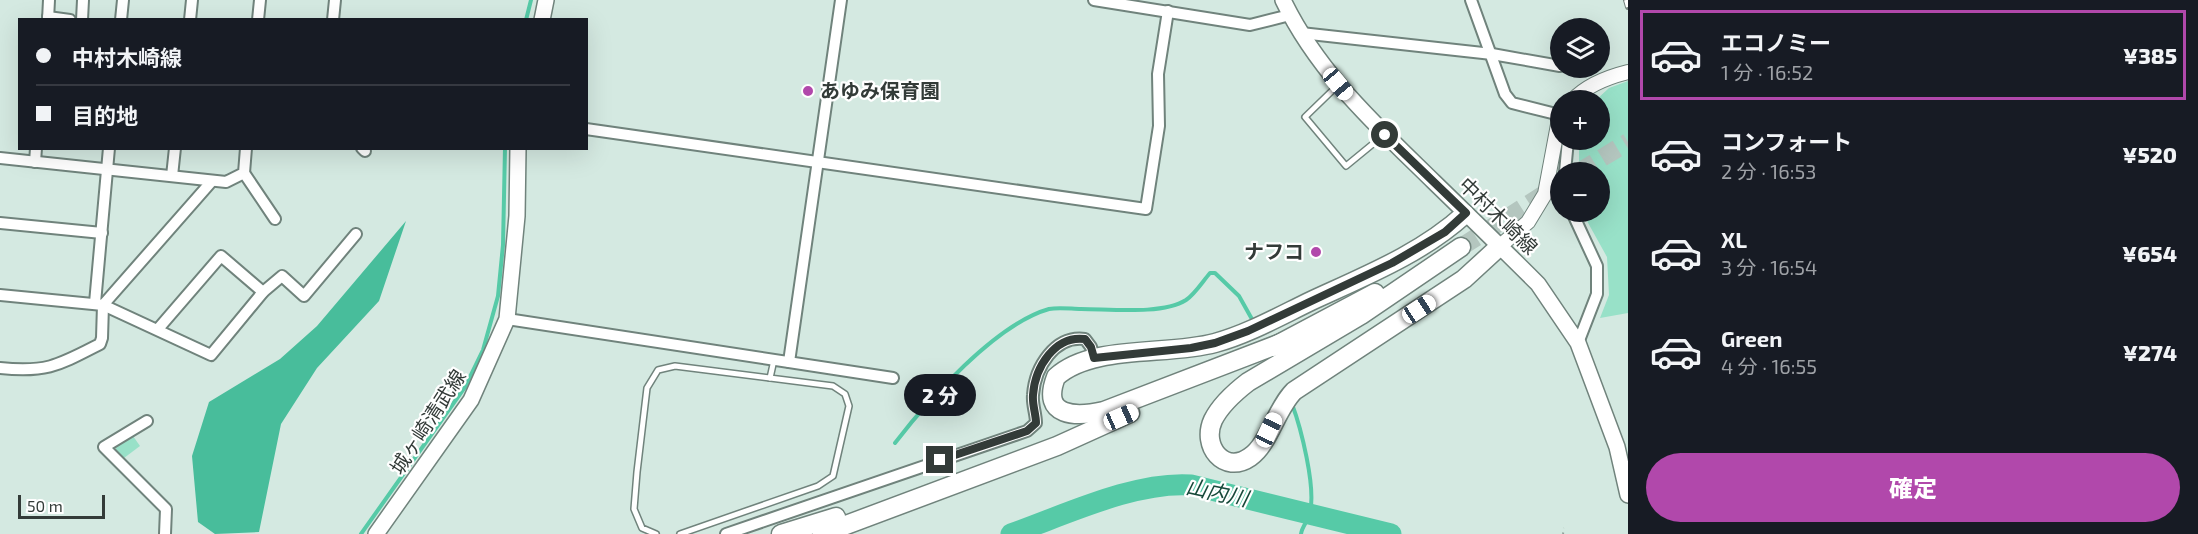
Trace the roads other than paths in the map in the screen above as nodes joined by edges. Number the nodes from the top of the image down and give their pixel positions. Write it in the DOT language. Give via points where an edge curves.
graph roads {
  1 [pos="49,0"];
  2 [pos="83,0"];
  3 [pos="123,0"];
  4 [pos="192,0"];
  5 [pos="260,0"];
  6 [pos="335,0"];
  7 [pos="546,0"];
  8 [pos="841,0"];
  9 [pos="1094,0"];
  10 [pos="1283,0"];
  11 [pos="1471,0"];
  12 [pos="1168,11"];
  13 [pos="1290,15"];
  14 [pos="48,18"];
  15 [pos="82,18"];
  16 [pos="121,18"];
  17 [pos="190,18"];
  18 [pos="258,18"];
  19 [pos="333,18"];
  20 [pos="542,18"];
  21 [pos="1301,33"];
  22 [pos="1492,54"];
  23 [pos="1550,64"];
  24 [pos="1628,72"];
  25 [pos="1338,84"];
  26 [pos="1588,90"];
  27 [pos="1550,112"];
  28 [pos="588,129"];
  29 [pos="1385,135"];
  30 [pos="36,150"];
  31 [pos="109,150"];
  32 [pos="175,150"];
  33 [pos="246,150"];
  34 [pos="518,150"];
  35 [pos="1553,150"];
  36 [pos="0,158"];
  37 [pos="35,162"];
  38 [pos="819,164"];
  39 [pos="107,171"];
  40 [pos="244,173"];
  41 [pos="172,176"];
  42 [pos="212,181"];
  43 [pos="1466,213"];
  44 [pos="275,219"];
  45 [pos="1577,222"];
  46 [pos="0,223"];
  47 [pos="102,234"];
  48 [pos="356,234"];
  49 [pos="1500,246"];
  50 [pos="263,292"];
  51 [pos="0,295"];
  52 [pos="99,304"];
  53 [pos="507,320"];
  54 [pos="158,329"];
  55 [pos="1284,342"];
  56 [pos="1578,343"];
  57 [pos="1094,358"];
  58 [pos="774,360"];
  59 [pos="789,362"];
  60 [pos="0,368"];
  61 [pos="770,378"];
  62 [pos="893,378"];
  63 [pos="147,421"];
  64 [pos="976,477"];
  65 [pos="1628,495"];
  66 [pos="165,534"];
  67 [pos="376,534"];
  68 [pos="656,534"];
  69 [pos="680,534"];
  70 [pos="726,534"];
  71 [pos="781,534"];
  72 [pos="822,534"];
  1 -- 14 [label="street"];
  2 -- 15 [label="street"];
  3 -- 16 [label="street"];
  4 -- 17 [label="street"];
  5 -- 18 [label="street"];
  6 -- 19 [label="street"];
  7 -- 20 [label="main road"];
  8 -- 38 [label="street"];
  9 -- 12 [label="street"];
  10 -- 13 [label="main road, 中村木崎線"];
  11 -- 22 [label="street"];
  12 -- 13 [label="street" via="1250,25"];
  12 -- 38 [label="street" via="1158,74 1160,126 1146,209"];
  13 -- 21 [label="main road, 中村木崎線"];
  21 -- 22 [label="street"];
  21 -- 25 [label="main road, 中村木崎線"];
  22 -- 23 [label="street"];
  22 -- 27 [label="street" via="1512,104"];
  24 -- 26 [label="street" via="1609,76"];
  25 -- 29 [label="main road, 中村木崎線"];
  25 -- 29 [label="lane" via="1305,117 1346,166"];
  28 -- 38 [label="street"];
  29 -- 43 [label="main road, 中村木崎線"];
  30 -- 37 [label="street"];
  31 -- 39 [label="street"];
  32 -- 41 [label="street"];
  33 -- 40 [label="street"];
  34 -- 53 [label="main road, 城ヶ崎清武線" via="517,216"];
  35 -- 49 [label="street" via="1545,194 1528,222"];
  36 -- 37 [label="street"];
  37 -- 39 [label="street"];
  38 -- 59 [label="street"];
  39 -- 41 [label="street"];
  39 -- 47 [label="street"];
  40 -- 42 [label="street" via="226,182"];
  40 -- 44 [label="street"];
  41 -- 42 [label="street"];
  42 -- 52 [label="street"];
  43 -- 49 [label="main road, 中村木崎線"];
  43 -- 57 [label="main road" via="1438,237 1392,263 1248,331 1191,348"];
  45 -- 56 [label="street" via="1597,266 1597,294"];
  46 -- 47 [label="street"];
  47 -- 52 [label="street"];
  48 -- 50 [label="street" via="304,296 282,276"];
  49 -- 55 [label="main road" via="1464,279 1294,391 1280,408 1263,443 1250,457 1231,463 1223,461 1210,443 1213,420 1231,396 1461,247"];
  49 -- 56 [label="main road, 中村木崎線" via="1538,284"];
  50 -- 54 [label="street" via="211,355"];
  50 -- 54 [label="street" via="221,256"];
  51 -- 52 [label="street"];
  52 -- 54 [label="street"];
  52 -- 60 [label="street" via="100,344 57,366"];
  53 -- 58 [label="street"];
  53 -- 67 [label="main road, 城ヶ崎清武線" via="471,400"];
  55 -- 57 [label="main road" via="1104,411 1069,415 1054,401 1056,376 1070,366"];
  55 -- 64 [label="main road" via="1057,446"];
  56 -- 65 [label="main road, 中村木崎線" via="1617,447"];
  57 -- 70 [label="street" via="1085,339 1073,338 1063,341 1048,355 1032,397 1036,423 1027,431"];
  58 -- 59 [label="street"];
  58 -- 61 [label="lane"];
  59 -- 62 [label="street"];
  61 -- 68 [label="lane" via="675,366 658,370 647,388 634,509 642,528"];
  61 -- 69 [label="lane" via="833,386 845,394 849,406 833,476 818,486"];
  63 -- 66 [label="street" via="104,447 166,509"];
  64 -- 71 [label="main road" via="926,487"];
  64 -- 72 [label="main road"];
}
